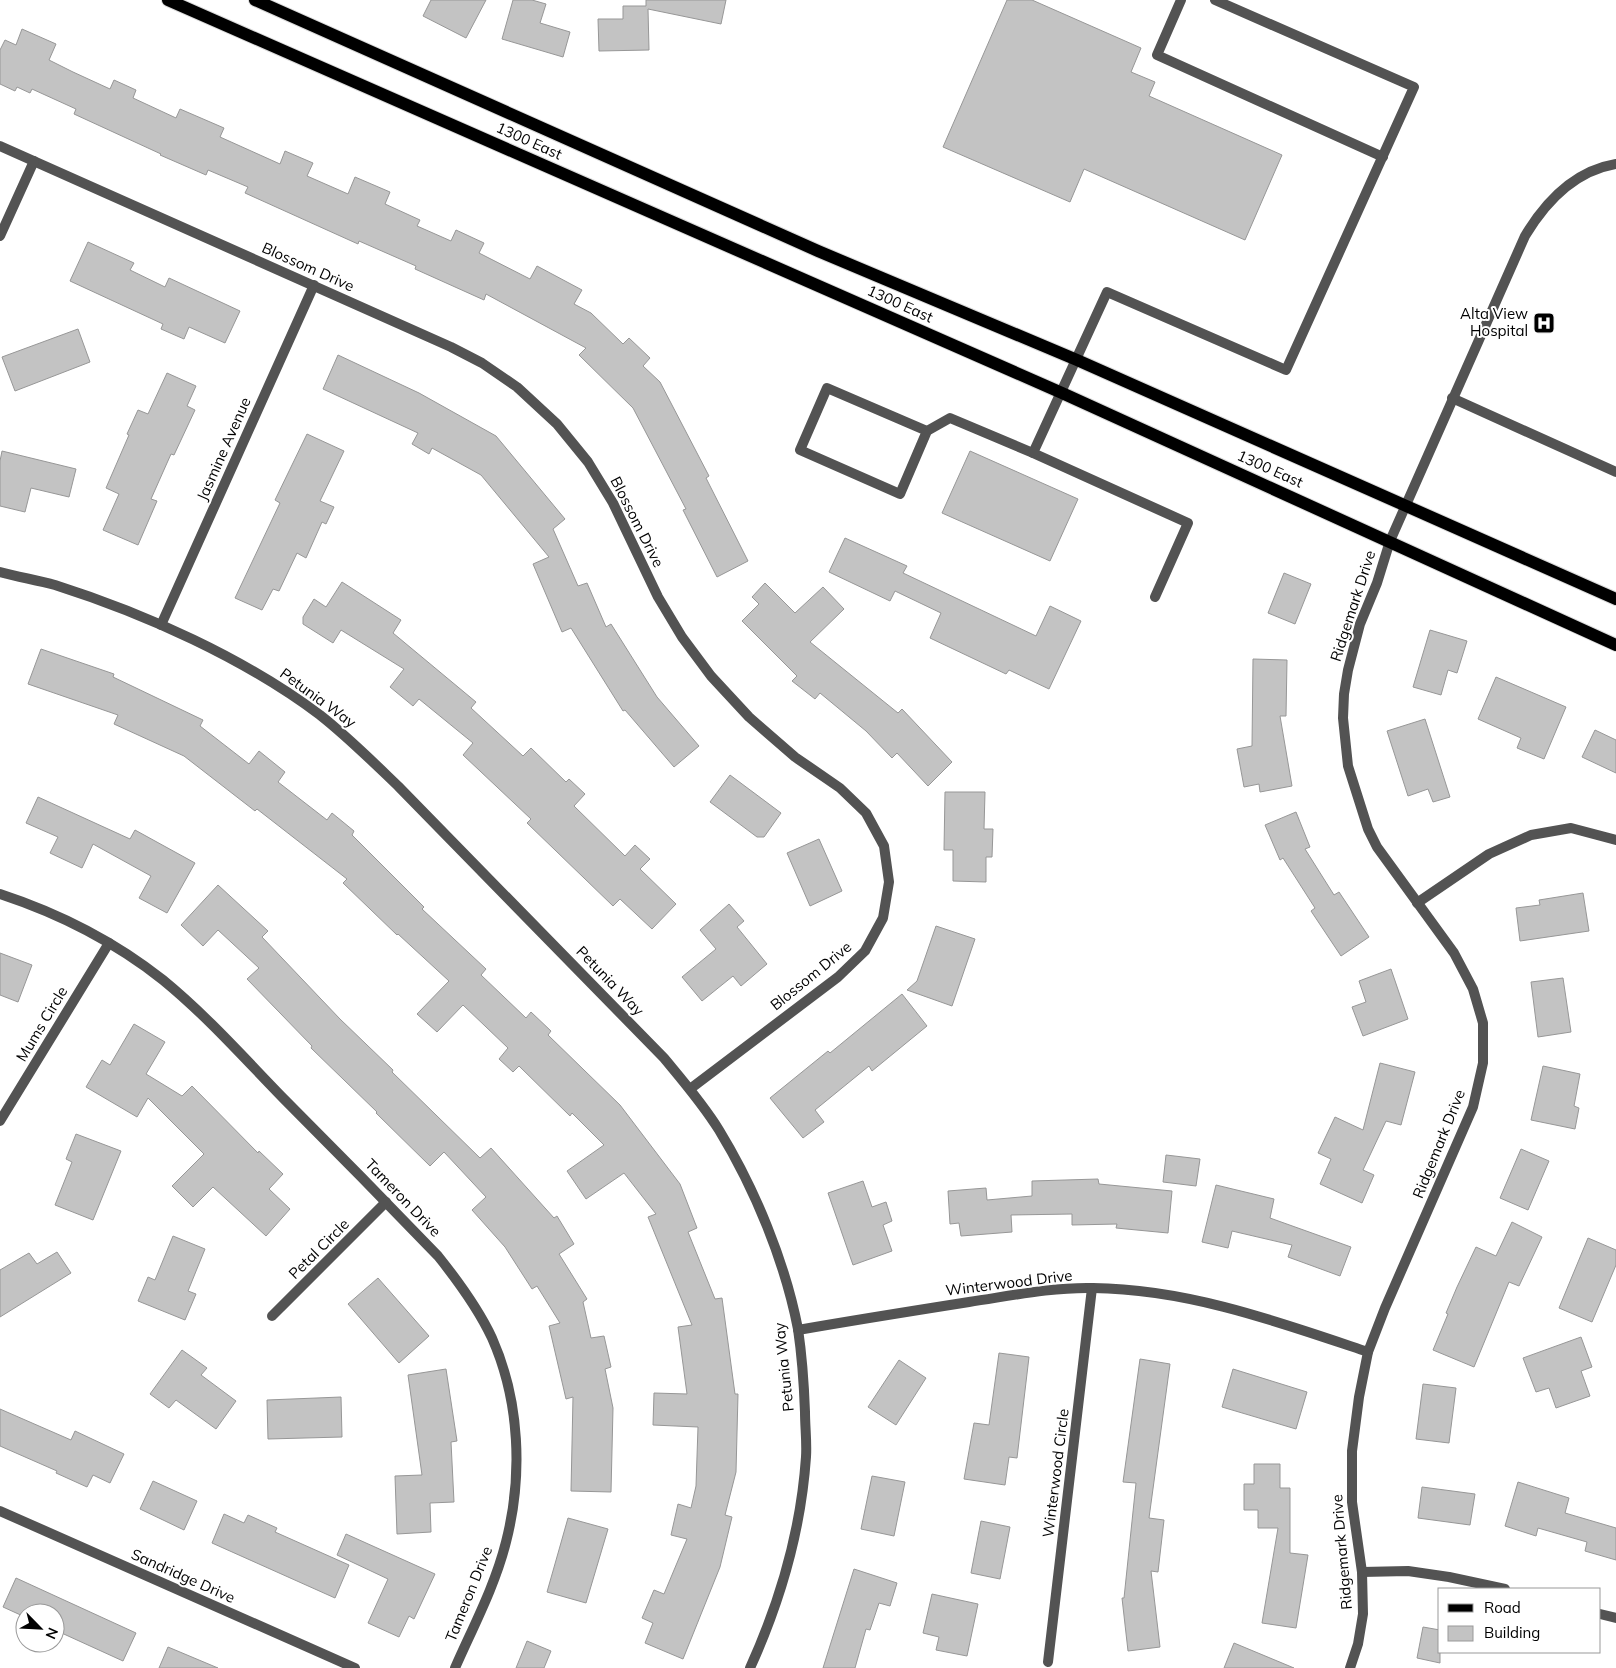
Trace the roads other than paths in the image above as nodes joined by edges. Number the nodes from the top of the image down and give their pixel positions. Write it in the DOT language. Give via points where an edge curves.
graph roads {
  1 [pos="168,0"];
  2 [pos="255,0"];
  3 [pos="1181,0"];
  4 [pos="1215,0"];
  5 [pos="0,146"];
  6 [pos="1383,157"];
  7 [pos="34,161"];
  8 [pos="1616,164"];
  9 [pos="0,236"];
  10 [pos="314,285"];
  11 [pos="1077,360"];
  12 [pos="1062,392"];
  13 [pos="1452,398"];
  14 [pos="926,431"];
  15 [pos="1033,453"];
  16 [pos="1616,472"];
  17 [pos="1406,505"];
  18 [pos="1390,541"];
  19 [pos="0,572"];
  20 [pos="1155,597"];
  21 [pos="1616,599"];
  22 [pos="161,625"];
  23 [pos="1616,645"];
  24 [pos="1616,840"];
  25 [pos="0,894"];
  26 [pos="1417,904"];
  27 [pos="109,943"];
  28 [pos="690,1088"];
  29 [pos="0,1121"];
  30 [pos="386,1202"];
  31 [pos="1092,1288"];
  32 [pos="272,1316"];
  33 [pos="798,1330"];
  34 [pos="1368,1352"];
  35 [pos="0,1511"];
  36 [pos="1362,1572"];
  37 [pos="1500,1588"];
  38 [pos="1601,1614"];
  39 [pos="1616,1618"];
  40 [pos="1048,1662"];
  41 [pos="355,1668"];
  42 [pos="455,1668"];
  43 [pos="750,1668"];
  44 [pos="1350,1668"];
  1 -- 12 [label="main road, 1300 East"];
  2 -- 11 [label="main road, 1300 East" via="818,251"];
  3 -- 6 [label="street" via="1157,55"];
  4 -- 6 [label="street" via="1414,88"];
  5 -- 7 [label="street, Blossom Drive"];
  6 -- 11 [label="street" via="1286,370 1107,292"];
  7 -- 9 [label="street"];
  7 -- 10 [label="street, Blossom Drive"];
  8 -- 13 [label="street, Ridgemark Drive" via="1579,177 1550,201 1536,218"];
  10 -- 22 [label="street, Jasmine Avenue"];
  10 -- 28 [label="street, Blossom Drive" via="482,363 517,387 557,424 588,462 613,502 658,597 711,676 748,717 794,757 840,788 866,813 884,846 889,882 883,918 865,951 838,977"];
  11 -- 12 [label="street"];
  11 -- 17 [label="main road, 1300 East"];
  12 -- 15 [label="street"];
  12 -- 18 [label="main road, 1300 East"];
  13 -- 16 [label="street"];
  13 -- 17 [label="street, Ridgemark Drive"];
  14 -- 14 [label="street" via="827,388 800,450 900,494"];
  14 -- 15 [label="street" via="950,418"];
  15 -- 20 [label="street" via="1188,523"];
  17 -- 18 [label="street, Ridgemark Drive"];
  17 -- 21 [label="main road, 1300 East"];
  18 -- 23 [label="main road, 1300 East"];
  18 -- 26 [label="street, Ridgemark Drive" via="1352,655 1344,694 1344,739 1348,766 1368,829"];
  19 -- 22 [label="street, Petunia Way" via="54,585"];
  22 -- 28 [label="street, Petunia Way" via="274,683 320,715 360,750"];
  24 -- 26 [label="street" via="1571,828 1531,835 1489,854"];
  25 -- 27 [label="street, Tameron Drive" via="70,921"];
  26 -- 34 [label="street, Ridgemark Drive" via="1454,953 1473,989 1483,1023 1484,1064 1473,1107 1384,1308"];
  27 -- 29 [label="street, Mums Circle"];
  27 -- 30 [label="street, Tameron Drive" via="162,980 210,1023"];
  28 -- 33 [label="street, Petunia Way" via="719,1129 765,1220"];
  30 -- 32 [label="street, Petal Circle"];
  30 -- 42 [label="street, Tameron Drive" via="438,1256 465,1290 492,1338 508,1385 516,1434 516,1486 506,1542 487,1597"];
  31 -- 33 [label="street, Winterwood Drive" via="1039,1292"];
  31 -- 34 [label="street, Winterwood Drive" via="1196,1300 1246,1312"];
  31 -- 40 [label="street, Winterwood Circle"];
  33 -- 43 [label="street, Petunia Way" via="806,1456 798,1520 785,1573 763,1640"];
  34 -- 36 [label="street, Ridgemark Drive" via="1352,1451 1352,1502"];
  35 -- 41 [label="street, Sandridge Drive"];
  36 -- 37 [label="street" via="1408,1572"];
  36 -- 44 [label="street, Ridgemark Drive" via="1363,1614"];
  38 -- 39 [label="street"];
}
